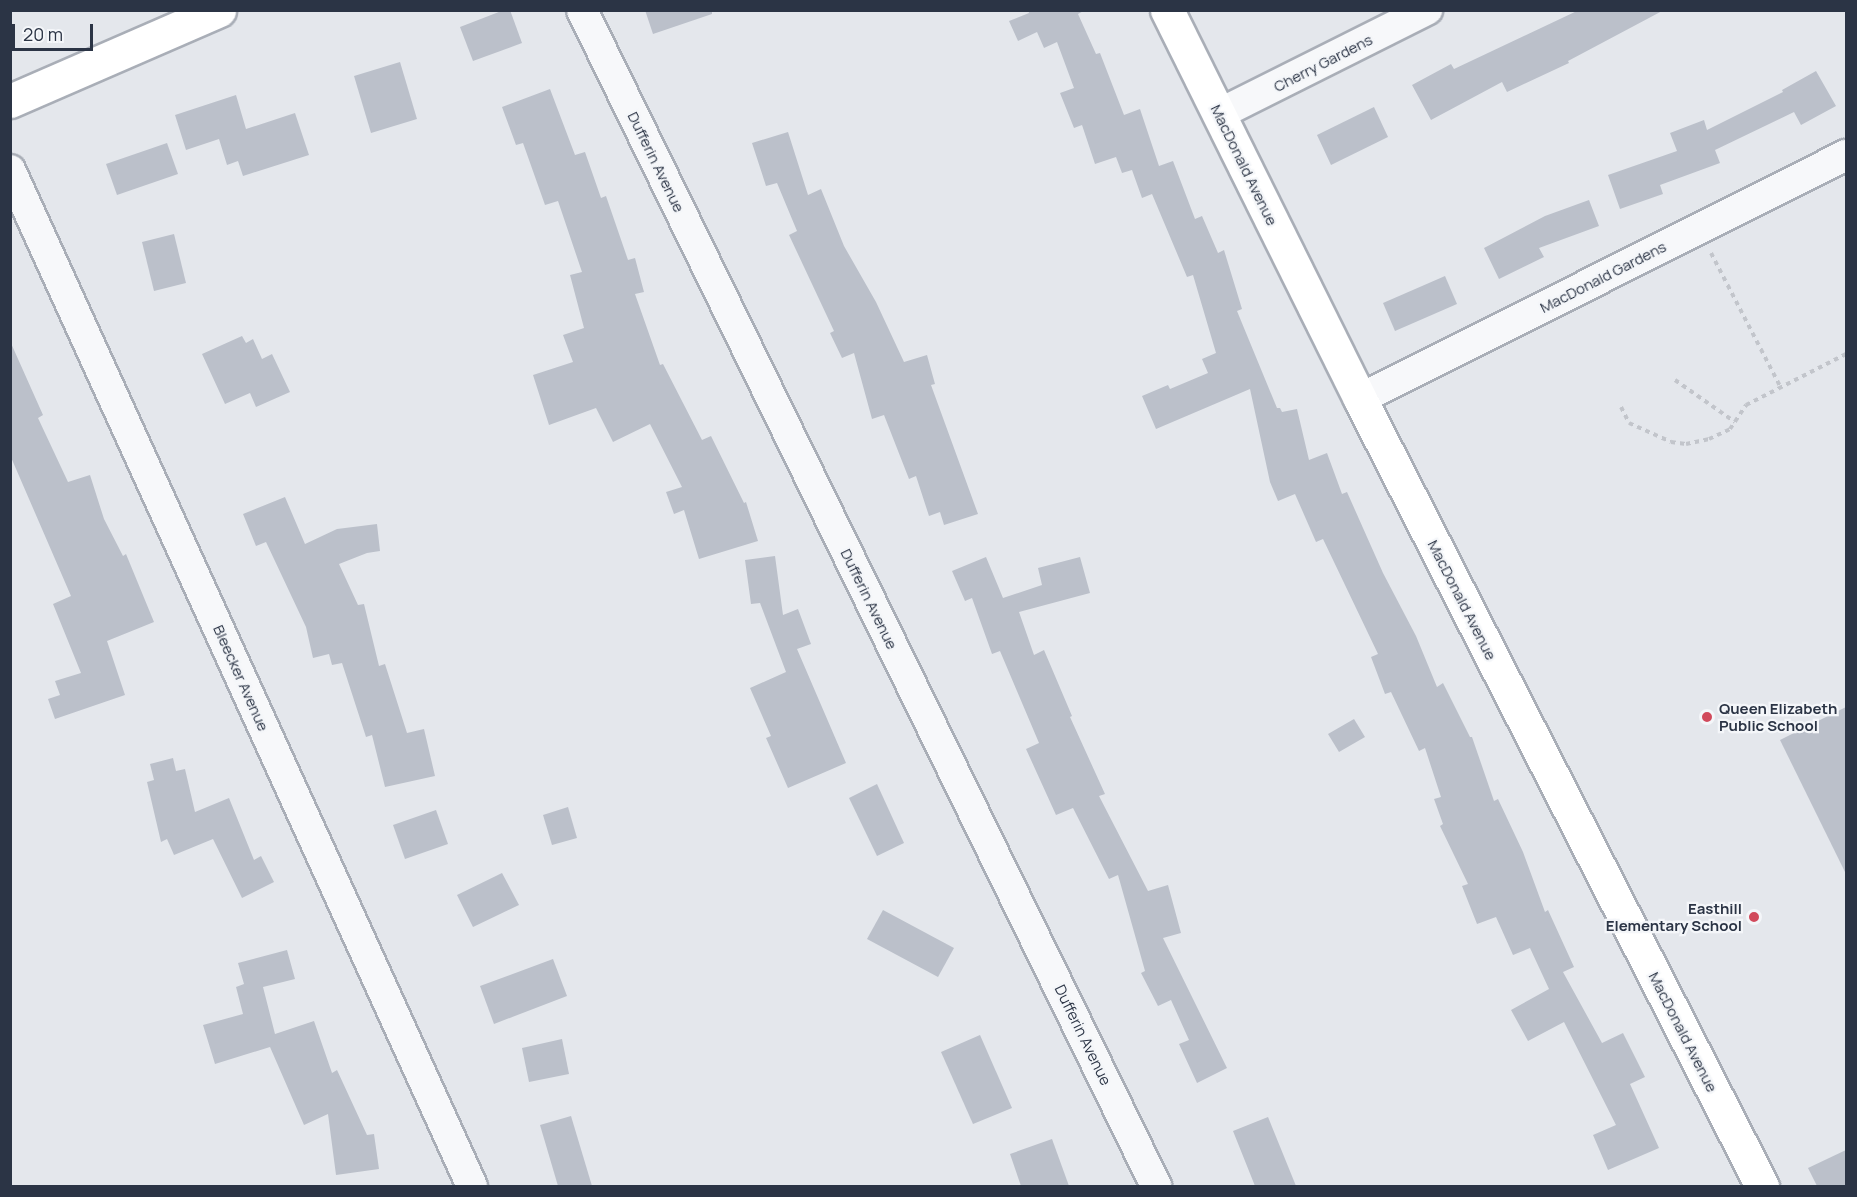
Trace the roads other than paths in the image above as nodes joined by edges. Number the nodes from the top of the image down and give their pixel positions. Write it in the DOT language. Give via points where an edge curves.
graph roads {
  1 [pos="219,10"];
  2 [pos="582,10"];
  3 [pos="1167,10"];
  4 [pos="1427,10"];
  5 [pos="10,101"];
  6 [pos="1219,114"];
  7 [pos="1846,155"];
  8 [pos="10,170"];
  9 [pos="1360,399"];
  10 [pos="472,1186"];
  11 [pos="1156,1186"];
  12 [pos="1762,1186"];
  1 -- 5 [label="street"];
  2 -- 11 [label="street, Dufferin Avenue"];
  3 -- 6 [label="street, MacDonald Avenue"];
  4 -- 6 [label="street, Cherry Gardens"];
  6 -- 9 [label="street, MacDonald Avenue"];
  7 -- 9 [label="street, MacDonald Gardens"];
  8 -- 10 [label="street, Bleecker Avenue"];
  9 -- 12 [label="street, MacDonald Avenue"];
}
